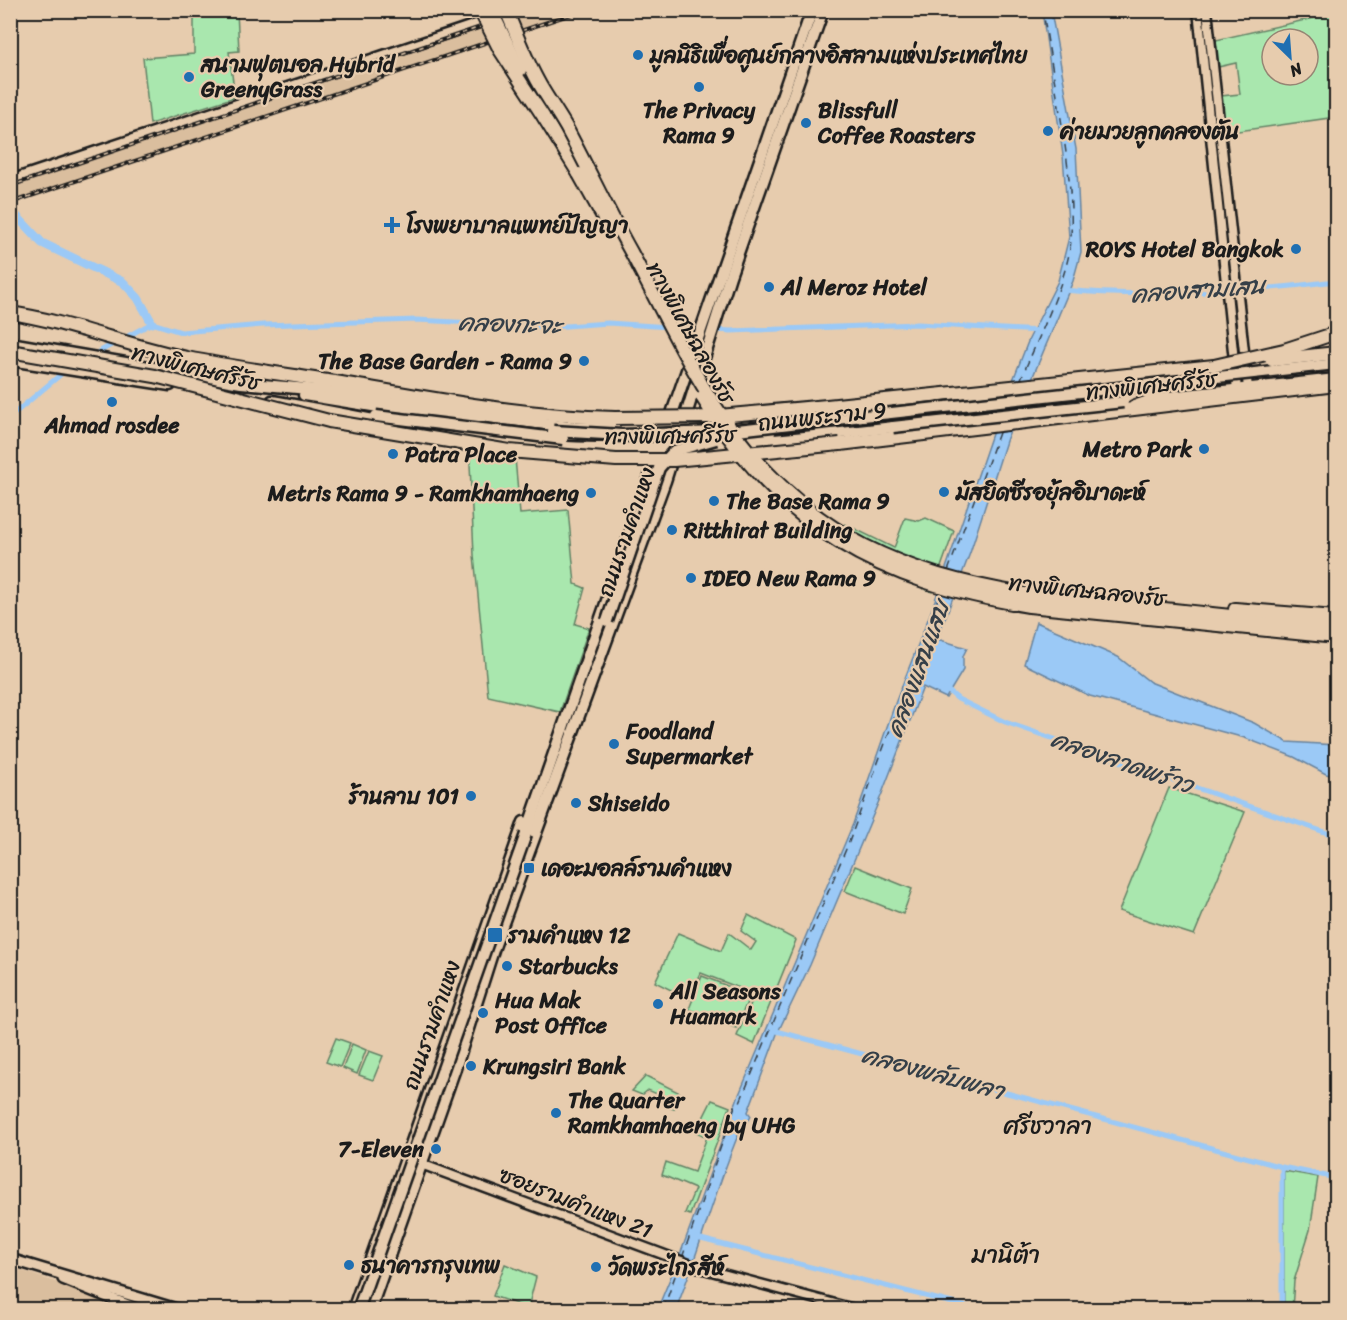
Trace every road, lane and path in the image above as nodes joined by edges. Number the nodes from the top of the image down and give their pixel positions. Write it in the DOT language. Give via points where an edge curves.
graph roads {
  1 [pos="480,10"];
  2 [pos="491,10"];
  3 [pos="506,10"];
  4 [pos="515,10"];
  5 [pos="812,10"];
  6 [pos="823,10"];
  7 [pos="1198,10"];
  8 [pos="1207,10"];
  9 [pos="812,24"];
  10 [pos="543,116"];
  11 [pos="565,126"];
  12 [pos="10,180"];
  13 [pos="1231,226"];
  14 [pos="1220,228"];
  15 [pos="10,304"];
  16 [pos="10,314"];
  17 [pos="50,319"];
  18 [pos="10,322"];
  19 [pos="1336,333"];
  20 [pos="10,343"];
  21 [pos="1336,344"];
  22 [pos="700,350"];
  23 [pos="10,351"];
  24 [pos="1336,352"];
  25 [pos="1244,354"];
  26 [pos="10,360"];
  27 [pos="1336,360"];
  28 [pos="1336,364"];
  29 [pos="1214,366"];
  30 [pos="1270,367"];
  31 [pos="1251,369"];
  32 [pos="1234,371"];
  33 [pos="1336,371"];
  34 [pos="1336,379"];
  35 [pos="1153,380"];
  36 [pos="1336,385"];
  37 [pos="287,389"];
  38 [pos="1243,389"];
  39 [pos="1154,399"];
  40 [pos="677,400"];
  41 [pos="277,402"];
  42 [pos="689,403"];
  43 [pos="376,412"];
  44 [pos="548,425"];
  45 [pos="702,425"];
  46 [pos="682,427"];
  47 [pos="666,428"];
  48 [pos="624,429"];
  49 [pos="715,443"];
  50 [pos="551,446"];
  51 [pos="619,448"];
  52 [pos="658,448"];
  53 [pos="675,448"];
  54 [pos="650,474"];
  55 [pos="665,481"];
  56 [pos="1195,614"];
  57 [pos="1336,617"];
  58 [pos="1336,627"];
  59 [pos="1336,637"];
  60 [pos="589,687"];
  61 [pos="552,756"];
  62 [pos="478,994"];
  63 [pos="421,1164"];
  64 [pos="374,1247"];
  65 [pos="390,1252"];
  66 [pos="10,1259"];
  67 [pos="22,1262"];
  68 [pos="124,1292"];
  69 [pos="140,1310"];
  70 [pos="166,1310"];
  71 [pos="180,1310"];
  72 [pos="353,1310"];
  73 [pos="358,1310"];
  74 [pos="365,1310"];
  75 [pos="370,1310"];
  76 [pos="858,1310"];
  1 -- 10 [label="highway, bridge" via="500,50"];
  2 -- 10 [label="highway, ทางพิเศษฉลองรัช, bridge"];
  3 -- 11 [label="highway, ทางพิเศษฉลองรัช, bridge" via="539,83"];
  4 -- 11 [label="highway, bridge"];
  4 -- 12 [label="street"];
  5 -- 9 [label="main road, ถนนรามคำแหง"];
  6 -- 9 [label="main road, ถนนรามคำแหง"];
  7 -- 14 [label="street"];
  8 -- 13 [label="street"];
  9 -- 22 [label="main road, ถนนรามคำแหง"];
  10 -- 59 [label="highway, ทางพิเศษฉลองรัช, bridge" via="724,433 776,495 837,542 890,569 975,597"];
  11 -- 56 [label="highway, ทางพิเศษฉลองรัช, bridge" via="702,382 766,472 802,506 882,555 981,588"];
  13 -- 14 [label="street"];
  13 -- 25 [label="street"];
  14 -- 32 [label="street"];
  15 -- 17 [label="highway"];
  16 -- 17 [label="highway, ทางพิเศษศรีรัช"];
  17 -- 18 [label="highway"];
  17 -- 29 [label="highway, ทางพิเศษศรีรัช, bridge" via="98,336 186,358 483,408 583,418 742,414"];
  19 -- 29 [label="highway, bridge"];
  20 -- 37 [label="main road, ถนนพระราม 9"];
  21 -- 30 [label="highway"];
  22 -- 40 [label="main road, ถนนรามคำแหง"];
  22 -- 42 [label="main road, ถนนรามคำแหง"];
  23 -- 36 [label="highway, ทางพิเศษศรีรัช, bridge" via="146,374 328,421 509,451 616,459 675,460 783,451"];
  24 -- 29 [label="highway, ทางพิเศษศรีรัช, bridge"];
  25 -- 31 [label="main road"];
  26 -- 41 [label="main road, ถนนพระราม 9"];
  27 -- 30 [label="main road, ถนนพระราม 9"];
  28 -- 43 [label="main road, ถนนพระราม 9, bridge" via="719,432 574,433"];
  30 -- 31 [label="main road, ถนนพระราม 9"];
  31 -- 32 [label="main road, ถนนพระราม 9"];
  31 -- 38 [label="street"];
  32 -- 35 [label="main road, ถนนพระราม 9"];
  32 -- 38 [label="street"];
  33 -- 49 [label="main road, ถนนพระราม 9, bridge"];
  34 -- 38 [label="main road, ถนนพระราม 9"];
  35 -- 39 [label="main road" via="1125,379 1043,388 1033,401 1039,415 1045,417 1131,407"];
  35 -- 45 [label="main road, ถนนพระราม 9, bridge"];
  37 -- 43 [label="main road, ถนนพระราม 9"];
  37 -- 44 [label="main road, ถนนพระราม 9"];
  38 -- 39 [label="main road, ถนนพระราม 9"];
  39 -- 49 [label="main road, ถนนพระราม 9, bridge"];
  40 -- 47 [label="main road, ถนนรามคำแหง"];
  40 -- 48 [label="main road" via="652,419"];
  41 -- 43 [label="main road, ถนนพระราม 9"];
  41 -- 50 [label="main road, ถนนพระราม 9" via="484,439"];
  42 -- 45 [label="main road" via="692,415"];
  42 -- 46 [label="main road, ถนนรามคำแหง"];
  43 -- 49 [label="main road, ถนนพระราม 9, bridge" via="573,440"];
  44 -- 48 [label="main road, ถนนพระราม 9"];
  44 -- 50 [label="main road" via="555,435"];
  45 -- 46 [label="main road, ถนนพระราม 9"];
  46 -- 47 [label="main road, ถนนพระราม 9"];
  46 -- 53 [label="main road, ถนนรามคำแหง"];
  47 -- 48 [label="main road, ถนนพระราม 9"];
  47 -- 52 [label="main road, ถนนรามคำแหง"];
  49 -- 53 [label="main road, ถนนพระราม 9"];
  49 -- 55 [label="main road" via="674,466"];
  49 -- 60 [label="main road, bridge" via="674,451 659,468"];
  50 -- 51 [label="main road, ถนนพระราม 9"];
  51 -- 52 [label="main road, ถนนพระราม 9"];
  51 -- 54 [label="main road" via="638,458"];
  52 -- 53 [label="main road, ถนนพระราม 9"];
  52 -- 54 [label="main road, ถนนรามคำแหง"];
  53 -- 55 [label="main road, ถนนรามคำแหง"];
  54 -- 61 [label="main road, ถนนรามคำแหง"];
  55 -- 60 [label="main road, ถนนรามคำแหง"];
  56 -- 57 [label="highway" via="1224,609"];
  56 -- 58 [label="highway, ทางพิเศษฉลองรัช"];
  60 -- 62 [label="main road, ถนนรามคำแหง"];
  61 -- 64 [label="main road, ถนนรามคำแหง" via="479,944"];
  61 -- 73 [label="main road, ถนนรามคำแหง, bridge"];
  62 -- 63 [label="main road, ถนนรามคำแหง"];
  62 -- 74 [label="main road, ถนนรามคำแหง"];
  63 -- 65 [label="main road, ถนนรามคำแหง"];
  63 -- 76 [label="street, ซอยรามคำแหง 21" via="700,1268"];
  64 -- 65 [label="main road"];
  64 -- 72 [label="main road, ถนนรามคำแหง"];
  65 -- 75 [label="main road, ถนนรามคำแหง"];
  66 -- 67 [label="main road"];
  67 -- 68 [label="main road"];
  67 -- 69 [label="main road"];
  68 -- 70 [label="main road"];
  68 -- 71 [label="main road"];
}
